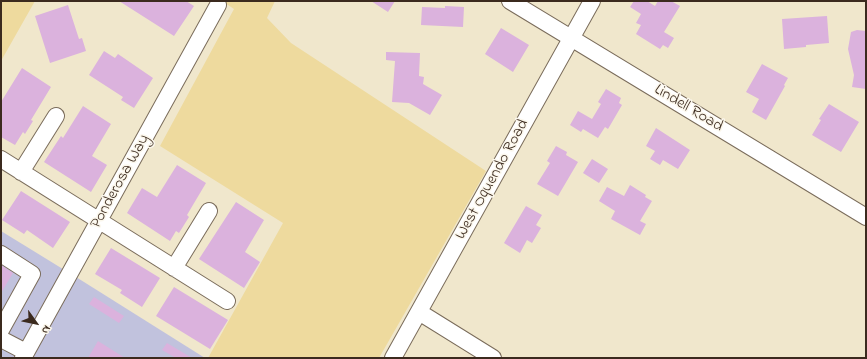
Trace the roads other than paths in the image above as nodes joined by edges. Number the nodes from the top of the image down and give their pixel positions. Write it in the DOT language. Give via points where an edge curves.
graph roads {
  1 [pos="510,1"];
  2 [pos="592,1"];
  3 [pos="218,5"];
  4 [pos="571,39"];
  5 [pos="56,116"];
  6 [pos="1,159"];
  7 [pos="21,172"];
  8 [pos="209,211"];
  9 [pos="866,217"];
  10 [pos="99,221"];
  11 [pos="1,254"];
  12 [pos="174,268"];
  13 [pos="227,302"];
  14 [pos="419,312"];
  15 [pos="1,330"];
  16 [pos="1,339"];
  17 [pos="25,355"];
  18 [pos="394,358"];
  19 [pos="494,358"];
  1 -- 4 [label="street, Lindell Road"];
  2 -- 4 [label="street, West Oquendo Road"];
  3 -- 10 [label="street, Ponderosa Way"];
  4 -- 9 [label="street, Lindell Road"];
  4 -- 14 [label="street, West Oquendo Road"];
  5 -- 7 [label="street"];
  6 -- 7 [label="street"];
  7 -- 10 [label="street"];
  8 -- 12 [label="street"];
  10 -- 12 [label="street"];
  10 -- 17 [label="street, Ponderosa Way"];
  11 -- 15 [label="street" via="32,274"];
  12 -- 13 [label="street"];
  14 -- 18 [label="street, West Oquendo Road"];
  14 -- 19 [label="street"];
  16 -- 17 [label="street"];
}
